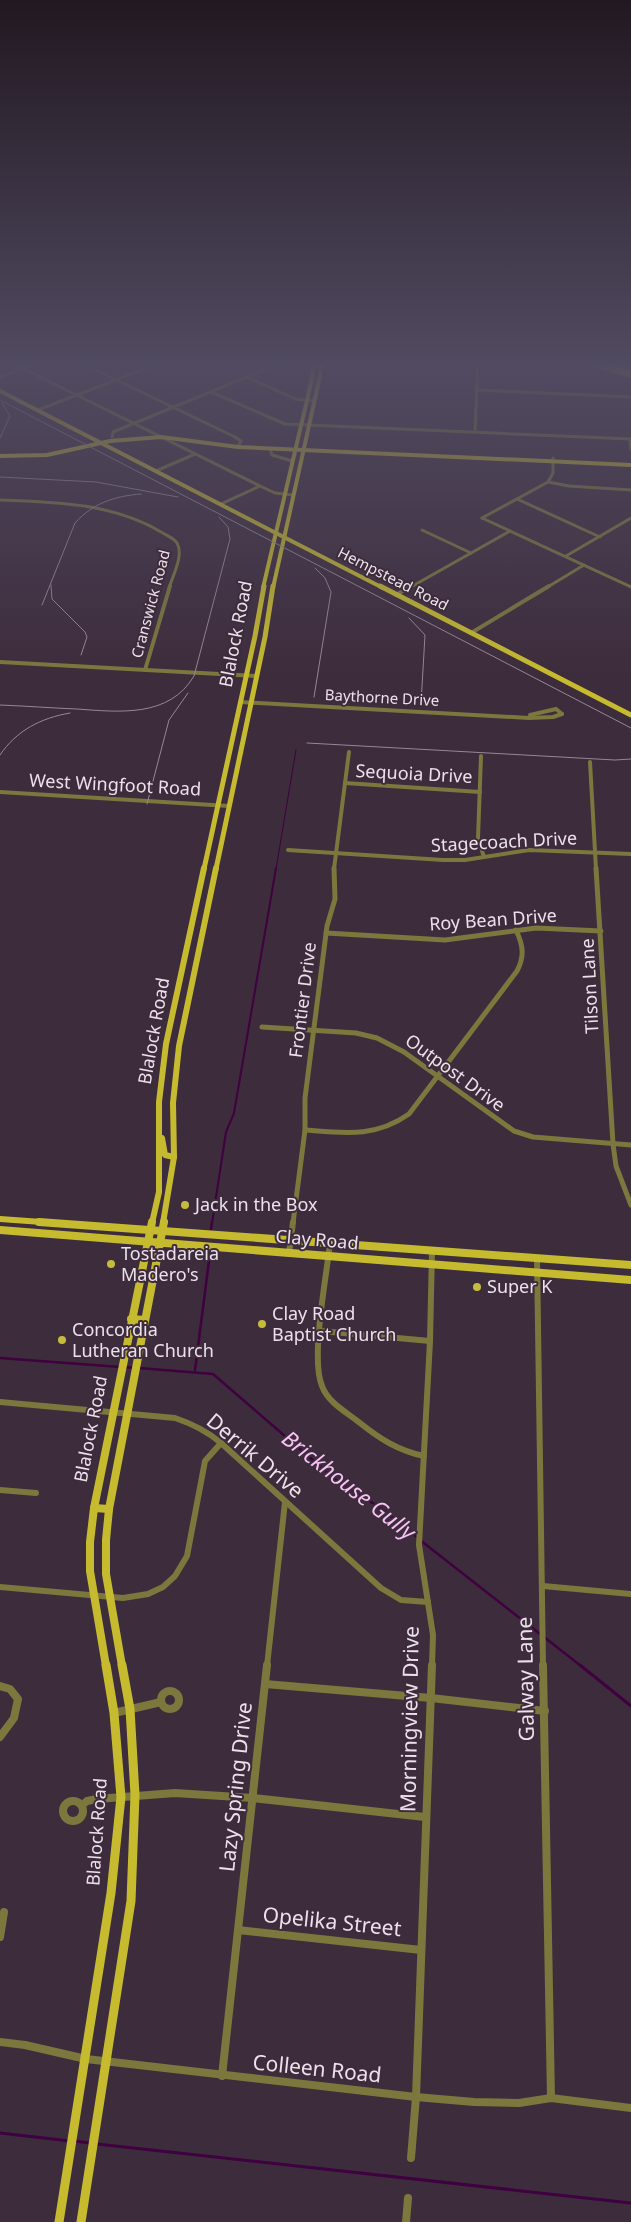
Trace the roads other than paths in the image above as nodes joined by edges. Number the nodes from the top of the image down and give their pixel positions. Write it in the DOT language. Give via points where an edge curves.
graph roads {
  1 [pos="146,466"];
  2 [pos="168,466"];
  3 [pos="219,466"];
  4 [pos="291,466"];
  5 [pos="299,466"];
  6 [pos="553,466"];
  7 [pos="156,471"];
  8 [pos="548,482"];
  9 [pos="260,486"];
  10 [pos="631,490"];
  11 [pos="285,495"];
  12 [pos="293,495"];
  13 [pos="516,499"];
  14 [pos="0,500"];
  15 [pos="220,504"];
  16 [pos="631,518"];
  17 [pos="279,523"];
  18 [pos="262,525"];
  19 [pos="422,530"];
  20 [pos="510,531"];
  21 [pos="277,533"];
  22 [pos="284,536"];
  23 [pos="600,537"];
  24 [pos="299,544"];
  25 [pos="282,545"];
  26 [pos="471,553"];
  27 [pos="566,556"];
  28 [pos="584,565"];
  29 [pos="268,566"];
  30 [pos="278,567"];
  31 [pos="631,586"];
  32 [pos="396,594"];
  33 [pos="261,600"];
  34 [pos="270,600"];
  35 [pos="471,633"];
  36 [pos="255,636"];
  37 [pos="265,637"];
  38 [pos="0,662"];
  39 [pos="145,670"];
  40 [pos="246,675"];
  41 [pos="256,676"];
  42 [pos="240,702"];
  43 [pos="250,702"];
  44 [pos="631,715"];
  45 [pos="522,716"];
  46 [pos="230,749"];
  47 [pos="241,750"];
  48 [pos="349,752"];
  49 [pos="481,756"];
  50 [pos="590,762"];
  51 [pos="345,783"];
  52 [pos="0,792"];
  53 [pos="480,792"];
  54 [pos="218,805"];
  55 [pos="229,806"];
  56 [pos="209,846"];
  57 [pos="221,847"];
  58 [pos="288,850"];
  59 [pos="596,852"];
  60 [pos="336,853"];
  61 [pos="631,854"];
  62 [pos="484,857"];
  63 [pos="200,892"];
  64 [pos="212,892"];
  65 [pos="516,930"];
  66 [pos="601,931"];
  67 [pos="326,932"];
  68 [pos="189,940"];
  69 [pos="200,941"];
  70 [pos="178,993"];
  71 [pos="189,994"];
  72 [pos="262,1027"];
  73 [pos="314,1031"];
  74 [pos="166,1044"];
  75 [pos="178,1046"];
  76 [pos="438,1077"];
  77 [pos="159,1102"];
  78 [pos="173,1103"];
  79 [pos="305,1130"];
  80 [pos="160,1134"];
  81 [pos="613,1144"];
  82 [pos="631,1145"];
  83 [pos="174,1157"];
  84 [pos="160,1167"];
  85 [pos="171,1183"];
  86 [pos="631,1206"];
  87 [pos="0,1219"];
  88 [pos="23,1220"];
  89 [pos="82,1225"];
  90 [pos="0,1230"];
  91 [pos="150,1230"];
  92 [pos="163,1231"];
  93 [pos="20,1232"];
  94 [pos="80,1236"];
  95 [pos="234,1236"];
  96 [pos="291,1239"];
  97 [pos="148,1242"];
  98 [pos="330,1242"];
  99 [pos="160,1243"];
  100 [pos="232,1248"];
  101 [pos="432,1251"];
  102 [pos="290,1253"];
  103 [pos="329,1256"];
  104 [pos="537,1258"];
  105 [pos="432,1264"];
  106 [pos="631,1265"];
  107 [pos="537,1272"];
  108 [pos="631,1280"];
  109 [pos="130,1319"];
  110 [pos="145,1320"];
  111 [pos="321,1330"];
  112 [pos="430,1341"];
  113 [pos="0,1402"];
  114 [pos="112,1412"];
  115 [pos="128,1413"];
  116 [pos="220,1443"];
  117 [pos="424,1456"];
  118 [pos="0,1490"];
  119 [pos="36,1493"];
  120 [pos="285,1502"];
  121 [pos="94,1508"];
  122 [pos="109,1509"];
  123 [pos="0,1586"];
  124 [pos="543,1586"];
  125 [pos="631,1594"];
  126 [pos="94,1595"];
  127 [pos="109,1597"];
  128 [pos="428,1602"];
  129 [pos="265,1684"];
  130 [pos="0,1686"];
  131 [pos="431,1698"];
  132 [pos="161,1702"];
  133 [pos="130,1709"];
  134 [pos="545,1711"];
  135 [pos="114,1714"];
  136 [pos="0,1737"];
  137 [pos="135,1795"];
  138 [pos="121,1797"];
  139 [pos="252,1798"];
  140 [pos="82,1805"];
  141 [pos="425,1817"];
  142 [pos="4,1912"];
  143 [pos="238,1930"];
  144 [pos="0,1937"];
  145 [pos="421,1950"];
  146 [pos="0,2042"];
  147 [pos="86,2059"];
  148 [pos="106,2061"];
  149 [pos="222,2076"];
  150 [pos="416,2097"];
  151 [pos="551,2098"];
  152 [pos="631,2108"];
  153 [pos="411,2158"];
  154 [pos="408,2198"];
  155 [pos="59,2222"];
  156 [pos="81,2222"];
  157 [pos="406,2222"];
  1 -- 7 [label="main road, Hempstead Road"];
  2 -- 7 [label="street"];
  3 -- 9 [label="street"];
  4 -- 11 [label="main road, Blalock Road"];
  5 -- 12 [label="main road, Blalock Road"];
  6 -- 8 [label="street"];
  7 -- 15 [label="main road, Hempstead Road"];
  8 -- 10 [label="street"];
  8 -- 13 [label="street"];
  9 -- 11 [label="street"];
  9 -- 15 [label="street"];
  11 -- 12 [label="street"];
  11 -- 17 [label="main road, Blalock Road"];
  12 -- 22 [label="main road, Blalock Road"];
  13 -- 20 [label="street" via="482,518"];
  13 -- 23 [label="street"];
  14 -- 39 [label="street, Cranswick Road" via="75,504 116,511 167,534 178,544 179,555"];
  15 -- 18 [label="main road, Hempstead Road"];
  16 -- 23 [label="street"];
  17 -- 18 [label="main road"];
  17 -- 21 [label="main road, Blalock Road"];
  18 -- 21 [label="main road, Hempstead Road"];
  19 -- 26 [label="street"];
  20 -- 26 [label="street"];
  20 -- 27 [label="street"];
  21 -- 22 [label="main road, Hempstead Road"];
  21 -- 29 [label="main road, Blalock Road"];
  22 -- 24 [label="main road, Hempstead Road"];
  22 -- 25 [label="main road, Blalock Road"];
  23 -- 27 [label="street"];
  24 -- 25 [label="main road"];
  24 -- 32 [label="main road, Hempstead Road"];
  25 -- 30 [label="main road, Blalock Road"];
  26 -- 32 [label="street"];
  27 -- 28 [label="street"];
  28 -- 31 [label="street"];
  28 -- 35 [label="street"];
  29 -- 30 [label="main road"];
  29 -- 33 [label="main road, Blalock Road"];
  30 -- 34 [label="main road, Blalock Road"];
  32 -- 35 [label="main road, Hempstead Road"];
  33 -- 34 [label="main road"];
  33 -- 36 [label="main road, Blalock Road"];
  34 -- 37 [label="main road, Blalock Road"];
  35 -- 44 [label="main road, Hempstead Road"];
  36 -- 37 [label="main road"];
  36 -- 40 [label="main road, Blalock Road"];
  37 -- 41 [label="main road, Blalock Road"];
  38 -- 39 [label="street"];
  39 -- 40 [label="street"];
  40 -- 41 [label="street"];
  40 -- 42 [label="main road, Blalock Road"];
  41 -- 43 [label="main road, Blalock Road"];
  42 -- 43 [label="street, Baythorne Drive"];
  42 -- 46 [label="main road, Blalock Road"];
  43 -- 45 [label="street, Baythorne Drive"];
  43 -- 47 [label="main road, Blalock Road"];
  45 -- 45 [label="street, Baythorne Drive" via="556,710 562,714 541,718"];
  46 -- 47 [label="main road"];
  46 -- 54 [label="main road, Blalock Road"];
  47 -- 55 [label="main road, Blalock Road"];
  48 -- 51 [label="street, Frontier Drive"];
  49 -- 53 [label="street"];
  50 -- 59 [label="street, Tilson Lane"];
  51 -- 53 [label="street, Sequoia Drive"];
  51 -- 60 [label="street, Frontier Drive"];
  52 -- 54 [label="street, West Wingfoot Road"];
  53 -- 62 [label="street" via="478,838"];
  54 -- 55 [label="street, West Wingfoot Road"];
  54 -- 56 [label="main road, Blalock Road"];
  55 -- 57 [label="main road, Blalock Road"];
  56 -- 57 [label="main road"];
  56 -- 63 [label="main road, Blalock Road"];
  57 -- 64 [label="main road, Blalock Road"];
  58 -- 60 [label="street, Stagecoach Drive"];
  59 -- 61 [label="street, Stagecoach Drive"];
  59 -- 62 [label="street, Stagecoach Drive" via="529,850"];
  59 -- 66 [label="street, Tilson Lane"];
  60 -- 62 [label="street, Stagecoach Drive" via="443,860"];
  60 -- 67 [label="street, Frontier Drive" via="332,882 336,899"];
  63 -- 64 [label="main road"];
  63 -- 68 [label="main road, Blalock Road"];
  64 -- 69 [label="main road, Blalock Road"];
  65 -- 66 [label="street, Roy Bean Drive"];
  65 -- 67 [label="street, Roy Bean Drive" via="445,940"];
  65 -- 76 [label="street" via="522,948 521,965"];
  66 -- 81 [label="street, Tilson Lane"];
  67 -- 73 [label="street, Frontier Drive"];
  68 -- 69 [label="main road"];
  68 -- 70 [label="main road, Blalock Road"];
  69 -- 71 [label="main road, Blalock Road"];
  70 -- 71 [label="main road"];
  70 -- 74 [label="main road, Blalock Road"];
  71 -- 75 [label="main road, Blalock Road"];
  72 -- 73 [label="street, Outpost Drive"];
  73 -- 76 [label="street, Outpost Drive" via="366,1035 389,1042"];
  73 -- 79 [label="street, Frontier Drive" via="305,1098"];
  74 -- 75 [label="main road"];
  74 -- 77 [label="main road, Blalock Road"];
  75 -- 78 [label="main road, Blalock Road"];
  76 -- 79 [label="street" via="409,1114 390,1127 364,1134"];
  76 -- 81 [label="street, Outpost Drive" via="514,1131 533,1137"];
  77 -- 78 [label="main road"];
  77 -- 80 [label="main road, Blalock Road"];
  78 -- 83 [label="main road, Blalock Road"];
  79 -- 96 [label="street, Frontier Drive"];
  80 -- 83 [label="main road" via="165,1155"];
  80 -- 84 [label="main road, Blalock Road"];
  81 -- 82 [label="street, Outpost Drive"];
  81 -- 86 [label="street, Tilson Lane" via="616,1166"];
  83 -- 85 [label="main road, Blalock Road"];
  84 -- 85 [label="main road" via="167,1168"];
  84 -- 91 [label="main road, Blalock Road" via="159,1192"];
  85 -- 92 [label="main road, Blalock Road"];
  87 -- 88 [label="main road, Clay Road"];
  88 -- 89 [label="main road, Clay Road"];
  88 -- 93 [label="main road"];
  89 -- 91 [label="main road, Clay Road"];
  89 -- 94 [label="main road"];
  90 -- 93 [label="main road, Clay Road"];
  91 -- 92 [label="main road, Clay Road"];
  91 -- 97 [label="main road, Blalock Road"];
  92 -- 95 [label="main road, Clay Road"];
  92 -- 99 [label="main road, Blalock Road"];
  93 -- 94 [label="main road, Clay Road"];
  94 -- 97 [label="main road, Clay Road"];
  95 -- 96 [label="main road, Clay Road"];
  95 -- 100 [label="main road"];
  96 -- 98 [label="main road, Clay Road"];
  96 -- 102 [label="street, Frontier Drive"];
  97 -- 99 [label="main road, Clay Road"];
  97 -- 109 [label="main road, Blalock Road"];
  98 -- 101 [label="main road, Clay Road"];
  98 -- 103 [label="street"];
  99 -- 100 [label="main road, Clay Road"];
  99 -- 110 [label="main road, Blalock Road"];
  100 -- 102 [label="main road, Clay Road"];
  101 -- 104 [label="main road, Clay Road"];
  101 -- 105 [label="street, Morningview Drive"];
  102 -- 103 [label="main road, Clay Road"];
  103 -- 105 [label="main road, Clay Road"];
  103 -- 111 [label="street"];
  104 -- 106 [label="main road, Clay Road"];
  104 -- 107 [label="street, Galway Lane"];
  105 -- 107 [label="main road, Clay Road"];
  105 -- 112 [label="street, Morningview Drive"];
  107 -- 108 [label="main road, Clay Road"];
  107 -- 124 [label="street, Galway Lane"];
  109 -- 110 [label="main road"];
  109 -- 114 [label="main road, Blalock Road"];
  110 -- 115 [label="main road, Blalock Road"];
  111 -- 112 [label="street"];
  111 -- 117 [label="street" via="317,1363 322,1387 336,1404 384,1443 406,1453"];
  112 -- 117 [label="street, Morningview Drive"];
  113 -- 114 [label="street, Derrik Drive"];
  114 -- 115 [label="street, Derrik Drive"];
  114 -- 121 [label="main road, Blalock Road"];
  115 -- 116 [label="street, Derrik Drive" via="184,1420 208,1432"];
  115 -- 122 [label="main road, Blalock Road"];
  116 -- 120 [label="street, Derrik Drive"];
  116 -- 127 [label="street" via="205,1461 190,1548 180,1569 170,1582 148,1594"];
  117 -- 128 [label="street, Morningview Drive" via="419,1544"];
  118 -- 119 [label="street"];
  120 -- 128 [label="street, Derrik Drive" via="381,1588 401,1600"];
  120 -- 129 [label="street, Lazy Spring Drive"];
  121 -- 122 [label="main road"];
  121 -- 126 [label="main road, Blalock Road" via="90,1542"];
  122 -- 127 [label="main road, Blalock Road" via="106,1574"];
  123 -- 126 [label="street"];
  124 -- 125 [label="street"];
  124 -- 134 [label="street, Galway Lane"];
  126 -- 127 [label="street"];
  126 -- 135 [label="main road, Blalock Road"];
  127 -- 133 [label="main road, Blalock Road"];
  128 -- 131 [label="street, Morningview Drive" via="433,1635"];
  129 -- 131 [label="street"];
  129 -- 139 [label="street, Lazy Spring Drive"];
  130 -- 136 [label="street" via="10,1689 18,1699 14,1718"];
  131 -- 134 [label="street"];
  131 -- 141 [label="street, Morningview Drive"];
  132 -- 133 [label="street"];
  133 -- 135 [label="street"];
  133 -- 137 [label="main road, Blalock Road"];
  134 -- 151 [label="street, Galway Lane"];
  135 -- 138 [label="main road, Blalock Road"];
  137 -- 138 [label="street"];
  137 -- 139 [label="street" via="174,1793"];
  137 -- 148 [label="main road, Blalock Road" via="130,1901"];
  138 -- 140 [label="street" via="87,1801"];
  138 -- 147 [label="main road, Blalock Road" via="111,1893"];
  139 -- 141 [label="street"];
  139 -- 143 [label="street, Lazy Spring Drive"];
  141 -- 145 [label="street, Morningview Drive"];
  142 -- 144 [label="street"];
  143 -- 145 [label="street, Opelika Street"];
  143 -- 149 [label="street, Lazy Spring Drive"];
  145 -- 150 [label="street, Morningview Drive"];
  146 -- 147 [label="street, Colleen Road"];
  147 -- 148 [label="street, Colleen Road"];
  147 -- 155 [label="main road, Blalock Road"];
  148 -- 149 [label="street, Colleen Road"];
  148 -- 156 [label="main road, Blalock Road"];
  149 -- 150 [label="street, Colleen Road"];
  150 -- 151 [label="street, Colleen Road" via="519,2103"];
  150 -- 153 [label="street, Morningview Drive"];
  151 -- 152 [label="street, Colleen Road"];
  154 -- 157 [label="street"];
}
